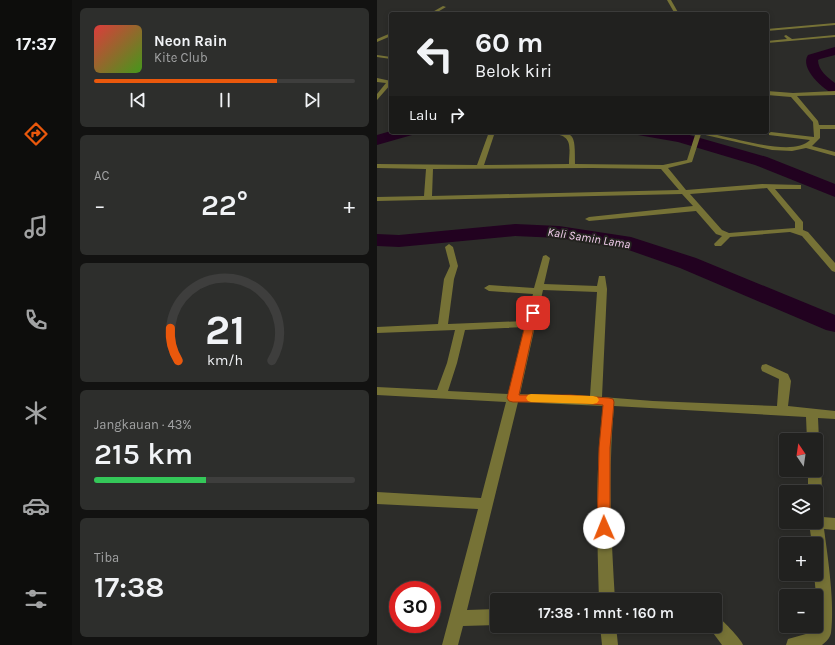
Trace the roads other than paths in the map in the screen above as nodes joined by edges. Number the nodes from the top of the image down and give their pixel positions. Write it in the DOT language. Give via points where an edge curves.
graph roads {
  1 [pos="669,0"];
  2 [pos="444,7"];
  3 [pos="435,12"];
  4 [pos="676,12"];
  5 [pos="835,24"];
  6 [pos="777,29"];
  7 [pos="769,30"];
  8 [pos="389,35"];
  9 [pos="835,36"];
  10 [pos="377,37"];
  11 [pos="385,37"];
  12 [pos="389,38"];
  13 [pos="791,40"];
  14 [pos="377,41"];
  15 [pos="769,42"];
  16 [pos="377,56"];
  17 [pos="389,58"];
  18 [pos="377,80"];
  19 [pos="389,80"];
  20 [pos="389,81"];
  21 [pos="769,93"];
  22 [pos="835,93"];
  23 [pos="793,95"];
  24 [pos="377,98"];
  25 [pos="818,127"];
  26 [pos="835,127"];
  27 [pos="491,134"];
  28 [pos="564,134"];
  29 [pos="699,134"];
  30 [pos="709,134"];
  31 [pos="771,134"];
  32 [pos="815,139"];
  33 [pos="808,147"];
  34 [pos="835,154"];
  35 [pos="377,166"];
  36 [pos="572,166"];
  37 [pos="480,167"];
  38 [pos="663,167"];
  39 [pos="430,168"];
  40 [pos="771,187"];
  41 [pos="798,187"];
  42 [pos="684,192"];
  43 [pos="428,198"];
  44 [pos="377,199"];
  45 [pos="698,208"];
  46 [pos="589,219"];
  47 [pos="799,231"];
  48 [pos="728,235"];
  49 [pos="718,244"];
  50 [pos="449,247"];
  51 [pos="546,258"];
  52 [pos="835,269"];
  53 [pos="602,278"];
  54 [pos="489,288"];
  55 [pos="539,289"];
  56 [pos="602,289"];
  57 [pos="530,324"];
  58 [pos="461,326"];
  59 [pos="443,327"];
  60 [pos="377,330"];
  61 [pos="766,368"];
  62 [pos="377,391"];
  63 [pos="441,394"];
  64 [pos="513,398"];
  65 [pos="603,401"];
  66 [pos="782,410"];
  67 [pos="813,413"];
  68 [pos="835,415"];
  69 [pos="813,433"];
  70 [pos="377,498"];
  71 [pos="486,504"];
  72 [pos="823,521"];
  73 [pos="835,524"];
  74 [pos="817,529"];
  75 [pos="607,593"];
  76 [pos="490,617"];
  77 [pos="457,618"];
  78 [pos="722,632"];
  79 [pos="609,633"];
  80 [pos="450,645"];
  81 [pos="610,645"];
  82 [pos="735,645"];
  83 [pos="794,645"];
  1 -- 4 [label="street"];
  2 -- 3 [label="street"];
  5 -- 6 [label="street"];
  6 -- 7 [label="street"];
  6 -- 13 [label="street"];
  8 -- 11 [label="street"];
  9 -- 13 [label="street"];
  10 -- 11 [label="street"];
  11 -- 12 [label="street"];
  11 -- 14 [label="street"];
  13 -- 15 [label="street"];
  16 -- 17 [label="street"];
  18 -- 19 [label="street"];
  20 -- 24 [label="street"];
  21 -- 23 [label="street"];
  22 -- 23 [label="street"];
  23 -- 25 [label="street"];
  25 -- 26 [label="street"];
  25 -- 32 [label="street"];
  27 -- 37 [label="street"];
  28 -- 36 [label="street" via="572,142"];
  29 -- 38 [label="street" via="689,161"];
  30 -- 33 [label="street" via="776,149"];
  31 -- 32 [label="street"];
  32 -- 33 [label="street"];
  33 -- 34 [label="street"];
  35 -- 39 [label="street"];
  36 -- 37 [label="street"];
  36 -- 38 [label="street"];
  37 -- 39 [label="street"];
  38 -- 42 [label="street"];
  39 -- 43 [label="street"];
  40 -- 41 [label="street"];
  40 -- 42 [label="street"];
  40 -- 47 [label="street" via="799,222"];
  42 -- 43 [label="street"];
  42 -- 45 [label="street"];
  43 -- 44 [label="street"];
  45 -- 46 [label="street"];
  45 -- 48 [label="street" via="719,232"];
  47 -- 48 [label="street"];
  47 -- 52 [label="street" via="805,234"];
  48 -- 49 [label="street"];
  50 -- 59 [label="street" via="454,266 449,279"];
  51 -- 55 [label="street"];
  53 -- 56 [label="street"];
  54 -- 55 [label="street"];
  55 -- 56 [label="street"];
  55 -- 57 [label="street"];
  56 -- 65 [label="street"];
  57 -- 58 [label="street"];
  57 -- 64 [label="street"];
  58 -- 59 [label="street"];
  58 -- 63 [label="street"];
  59 -- 60 [label="street"];
  61 -- 66 [label="street" via="784,377"];
  62 -- 63 [label="street"];
  63 -- 64 [label="street"];
  64 -- 65 [label="street"];
  64 -- 71 [label="street"];
  65 -- 66 [label="street"];
  65 -- 75 [label="street" via="603,514"];
  66 -- 67 [label="street"];
  67 -- 68 [label="street"];
  67 -- 69 [label="street"];
  70 -- 71 [label="street"];
  71 -- 77 [label="street"];
  72 -- 73 [label="street"];
  74 -- 83 [label="street" via="825,605 823,633 817,639"];
  76 -- 77 [label="street"];
  77 -- 80 [label="street"];
  78 -- 82 [label="street"];
  79 -- 81 [label="street"];
}
